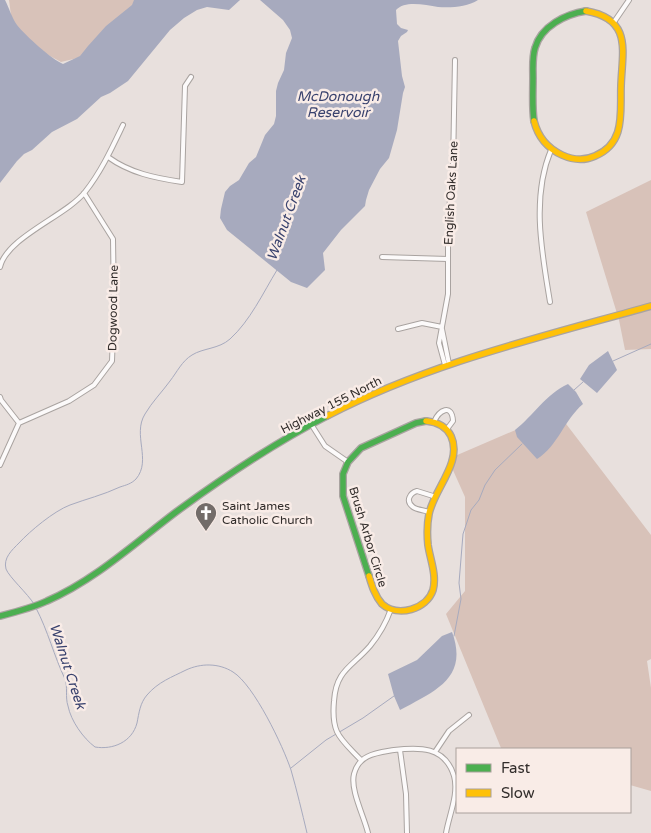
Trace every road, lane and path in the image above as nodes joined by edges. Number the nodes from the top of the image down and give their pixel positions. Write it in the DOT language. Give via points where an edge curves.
graph roads {
  1 [pos="629,0"];
  2 [pos="614,22"];
  3 [pos="455,60"];
  4 [pos="191,77"];
  5 [pos="123,125"];
  6 [pos="551,150"];
  7 [pos="108,157"];
  8 [pos="84,193"];
  9 [pos="382,258"];
  10 [pos="448,259"];
  11 [pos="0,267"];
  12 [pos="550,302"];
  13 [pos="651,306"];
  14 [pos="442,327"];
  15 [pos="398,329"];
  16 [pos="447,365"];
  17 [pos="0,397"];
  18 [pos="434,422"];
  19 [pos="19,423"];
  20 [pos="311,424"];
  21 [pos="447,430"];
  22 [pos="348,462"];
  23 [pos="0,465"];
  24 [pos="433,496"];
  25 [pos="429,512"];
  26 [pos="391,609"];
  27 [pos="0,616"];
  28 [pos="469,716"];
  29 [pos="400,750"];
  30 [pos="435,752"];
  31 [pos="361,760"];
  32 [pos="368,833"];
  33 [pos="407,833"];
  34 [pos="446,833"];
  1 -- 2 [label="street"];
  2 -- 6 [label="street" via="624,47 621,121 617,136 603,152 586,159 571,159"];
  2 -- 6 [label="street" via="595,12 576,12 555,24 537,42 533,118 537,133"];
  3 -- 10 [label="street, English Oaks Lane"];
  4 -- 7 [label="street" via="185,86 182,182 141,174"];
  5 -- 7 [label="street"];
  6 -- 12 [label="street" via="544,167 541,189 540,242"];
  7 -- 8 [label="street"];
  8 -- 11 [label="street" via="20,240 2,258"];
  8 -- 19 [label="street, Dogwood Lane" via="113,239 112,361 94,385 69,401"];
  9 -- 10 [label="street"];
  10 -- 14 [label="street, English Oaks Lane" via="448,302"];
  13 -- 16 [label="street, Highway 155 North"];
  14 -- 15 [label="street" via="422,324"];
  14 -- 16 [label="street, English Oaks Lane"];
  16 -- 20 [label="street, Highway 155 North" via="389,386"];
  17 -- 19 [label="street"];
  18 -- 21 [label="street"];
  18 -- 21 [label="street" via="440,412 449,411 453,421"];
  18 -- 22 [label="street" via="416,423 369,443"];
  19 -- 23 [label="street"];
  20 -- 22 [label="street" via="325,446"];
  20 -- 27 [label="street, Highway 155 North" via="192,500 107,565 56,599"];
  21 -- 24 [label="street" via="453,440 454,455"];
  22 -- 26 [label="street, Brush Arbor Circle" via="342,478 343,496 374,592 382,604"];
  24 -- 25 [label="street"];
  24 -- 25 [label="street" via="416,491 409,497 412,506"];
  25 -- 26 [label="street" via="427,534 434,575 433,590 418,608 407,611"];
  26 -- 31 [label="street" via="378,635 343,672 335,689 334,727"];
  28 -- 30 [label="street" via="449,730"];
  29 -- 30 [label="street" via="420,748"];
  29 -- 31 [label="street" via="373,753"];
  29 -- 33 [label="street"];
  30 -- 34 [label="street" via="448,764 454,779 455,791"];
  31 -- 32 [label="street" via="353,782"];
}
